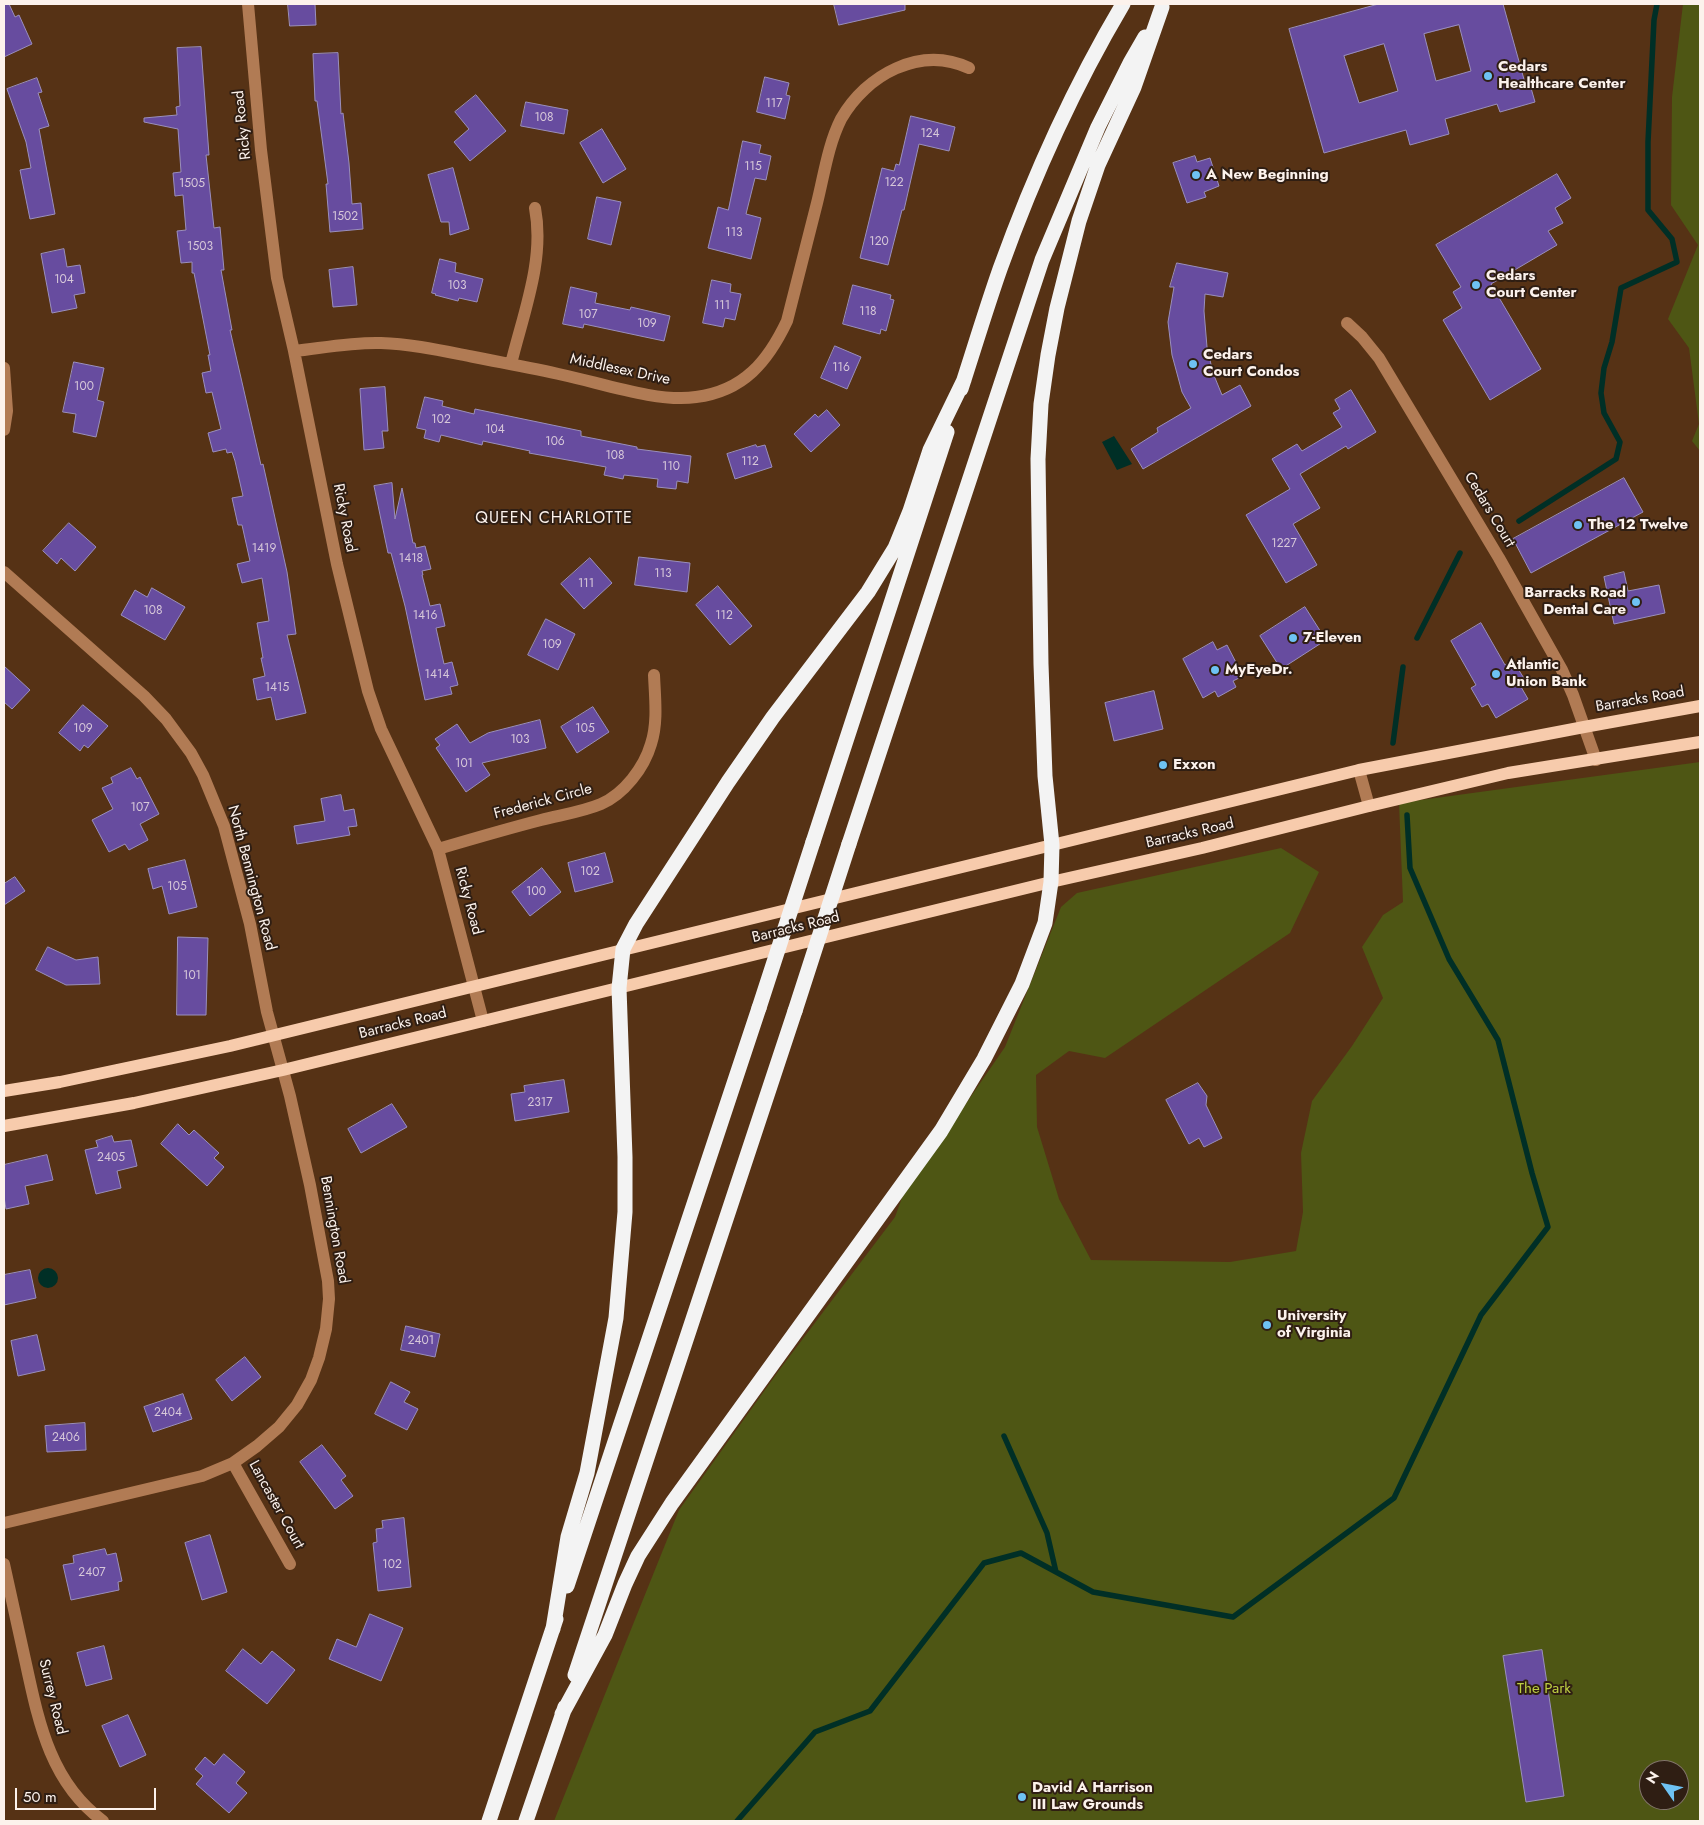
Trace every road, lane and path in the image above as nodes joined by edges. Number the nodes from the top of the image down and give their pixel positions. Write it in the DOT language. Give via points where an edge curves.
graph roads {
  1 [pos="248,4"];
  2 [pos="1123,4"];
  3 [pos="1163,5"];
  4 [pos="969,68"];
  5 [pos="535,208"];
  6 [pos="1347,323"];
  7 [pos="294,351"];
  8 [pos="511,364"];
  9 [pos="4,368"];
  10 [pos="964,380"];
  11 [pos="4,430"];
  12 [pos="4,572"];
  13 [pos="654,675"];
  14 [pos="1700,706"];
  15 [pos="1584,727"];
  16 [pos="1700,742"];
  17 [pos="1596,760"];
  18 [pos="1359,770"];
  19 [pos="1369,806"];
  20 [pos="1052,845"];
  21 [pos="438,849"];
  22 [pos="1050,882"];
  23 [pos="623,949"];
  24 [pos="474,986"];
  25 [pos="619,988"];
  26 [pos="483,1021"];
  27 [pos="274,1035"];
  28 [pos="283,1070"];
  29 [pos="4,1091"];
  30 [pos="4,1126"];
  31 [pos="233,1463"];
  32 [pos="4,1523"];
  33 [pos="4,1564"];
  34 [pos="290,1564"];
  35 [pos="553,1629"];
  36 [pos="562,1714"];
  37 [pos="104,1821"];
  38 [pos="489,1821"];
  39 [pos="526,1821"];
  1 -- 7 [label="street, Ricky Road" via="267,205 277,278"];
  2 -- 10 [label="highway" via="1104,36 1034,183 1000,269"];
  3 -- 20 [label="highway" via="1134,87 1098,166 1079,221 1057,308 1041,404 1038,459 1040,664"];
  3 -- 36 [label="highway, bridge" via="1098,127 1042,260"];
  4 -- 8 [label="street, Middlesex Drive" via="938,60 918,61 881,75 852,102 840,121 828,154 787,321 765,360 734,385 697,398 675,398"];
  5 -- 8 [label="street" via="537,262"];
  6 -- 15 [label="street, Cedars Court" via="1379,358 1499,558 1562,670"];
  7 -- 8 [label="street, Middlesex Drive" via="350,344 416,345"];
  7 -- 21 [label="street, Ricky Road" via="337,564 368,691 381,730"];
  9 -- 11 [label="street" via="7,411"];
  10 -- 23 [label="highway" via="930,450 895,548 863,599 728,782"];
  10 -- 35 [label="highway, bridge"];
  12 -- 27 [label="street, North Bennington Road" via="144,696 191,753 224,826"];
  13 -- 21 [label="street, Frederick Circle" via="655,727 651,744 643,763 615,795 601,804"];
  14 -- 15 [label="main road, Barracks Road"];
  15 -- 17 [label="street, Barracks Road"];
  15 -- 18 [label="main road, Barracks Road"];
  16 -- 17 [label="main road, Barracks Road"];
  17 -- 19 [label="main road, Barracks Road" via="1508,773"];
  18 -- 19 [label="street"];
  18 -- 20 [label="main road, Barracks Road"];
  19 -- 22 [label="main road, Barracks Road"];
  20 -- 22 [label="highway"];
  20 -- 23 [label="main road, Barracks Road"];
  21 -- 24 [label="street, Ricky Road"];
  22 -- 25 [label="main road, Barracks Road"];
  22 -- 36 [label="highway" via="1045,923 1022,984 979,1067 941,1131 672,1503 638,1556 605,1635"];
  23 -- 24 [label="main road, Barracks Road"];
  23 -- 25 [label="highway"];
  24 -- 26 [label="street, Ricky Road"];
  24 -- 27 [label="main road, Barracks Road"];
  25 -- 26 [label="main road, Barracks Road"];
  25 -- 35 [label="highway" via="625,1212 616,1318 587,1473 568,1537"];
  26 -- 28 [label="main road, Barracks Road"];
  27 -- 28 [label="street, Bennington Road"];
  27 -- 29 [label="main road, Barracks Road" via="60,1082"];
  28 -- 30 [label="main road, Barracks Road"];
  28 -- 31 [label="street, Bennington Road" via="328,1281 326,1329 311,1380 296,1405 272,1434"];
  31 -- 32 [label="street, Bennington Road" via="202,1476"];
  31 -- 34 [label="street, Lancaster Court"];
  33 -- 37 [label="street, Surrey Road" via="40,1725 50,1754 72,1791"];
  35 -- 38 [label="highway"];
  36 -- 39 [label="highway"];
}
